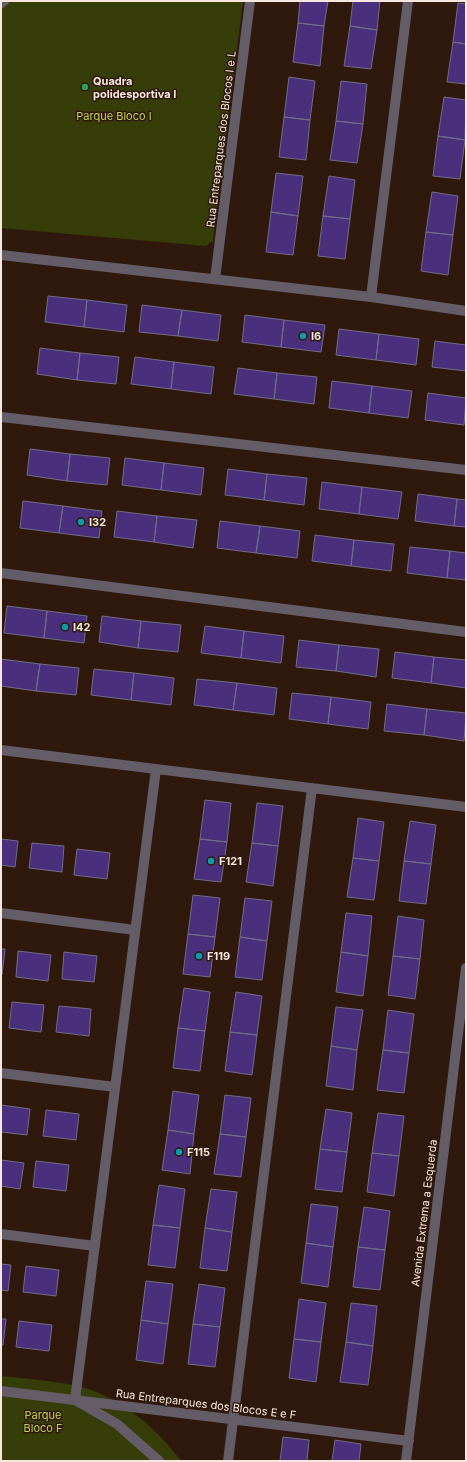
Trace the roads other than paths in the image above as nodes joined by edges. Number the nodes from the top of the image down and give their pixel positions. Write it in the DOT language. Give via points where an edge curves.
graph roads {
  1 [pos="4,1"];
  2 [pos="250,1"];
  3 [pos="408,1"];
  4 [pos="1,3"];
  5 [pos="1,255"];
  6 [pos="215,279"];
  7 [pos="371,297"];
  8 [pos="466,311"];
  9 [pos="1,417"];
  10 [pos="466,470"];
  11 [pos="1,573"];
  12 [pos="466,632"];
  13 [pos="1,750"];
  14 [pos="156,769"];
  15 [pos="312,788"];
  16 [pos="466,807"];
  17 [pos="1,913"];
  18 [pos="135,930"];
  19 [pos="466,968"];
  20 [pos="1,1073"];
  21 [pos="115,1087"];
  22 [pos="1,1234"];
  23 [pos="94,1246"];
  24 [pos="1,1391"];
  25 [pos="75,1400"];
  26 [pos="234,1419"];
  27 [pos="409,1441"];
  28 [pos="158,1461"];
  29 [pos="228,1461"];
  30 [pos="406,1461"];
  1 -- 4 [label="street"];
  2 -- 6 [label="street, Rua Entreparques dos Blocos I e L"];
  3 -- 7 [label="street"];
  5 -- 6 [label="street"];
  6 -- 7 [label="street"];
  7 -- 8 [label="street"];
  9 -- 10 [label="street"];
  11 -- 12 [label="street"];
  13 -- 14 [label="street"];
  14 -- 15 [label="street"];
  14 -- 18 [label="street"];
  15 -- 16 [label="street"];
  15 -- 26 [label="street"];
  17 -- 18 [label="street"];
  18 -- 21 [label="street"];
  19 -- 27 [label="street, Avenida Extrema a Esquerda"];
  20 -- 21 [label="street"];
  21 -- 23 [label="street"];
  22 -- 23 [label="street"];
  23 -- 25 [label="street"];
  24 -- 25 [label="street, Rua Entreparques dos Blocos E e F"];
  25 -- 26 [label="street, Rua Entreparques dos Blocos E e F"];
  25 -- 28 [label="street" via="117,1424"];
  26 -- 27 [label="street, Rua Entreparques dos Blocos E e F"];
  26 -- 29 [label="street"];
  27 -- 30 [label="street, Avenida Extrema a Esquerda"];
}
